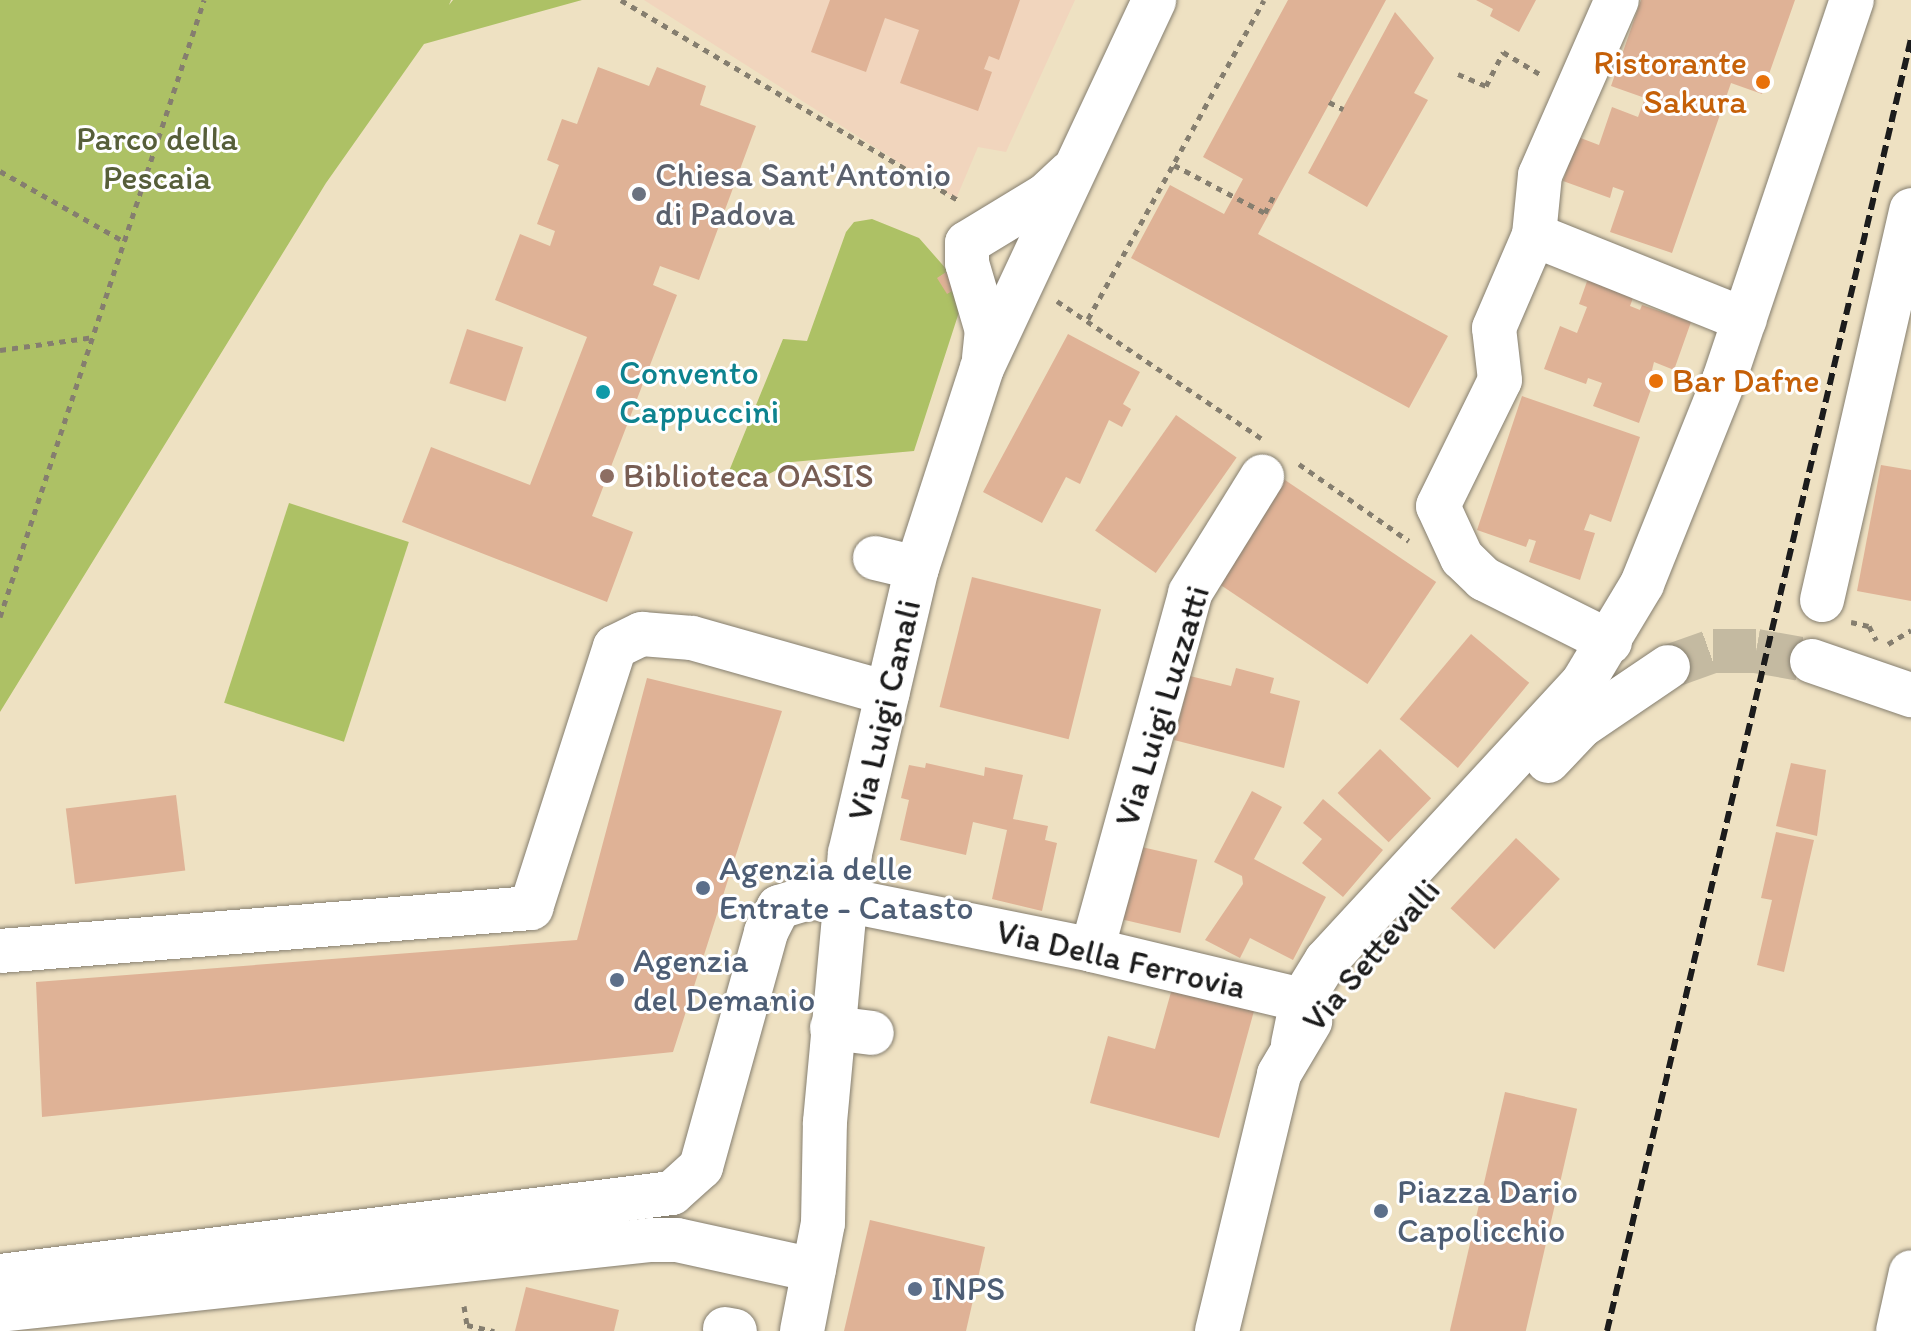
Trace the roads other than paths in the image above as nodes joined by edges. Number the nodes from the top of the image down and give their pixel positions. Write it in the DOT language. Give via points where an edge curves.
graph roads {
  1 [pos="1154,0"];
  2 [pos="1617,0"];
  3 [pos="1852,0"];
  4 [pos="1077,166"];
  5 [pos="1911,210"];
  6 [pos="1534,235"];
  7 [pos="1900,300"];
  8 [pos="1745,320"];
  9 [pos="982,368"];
  10 [pos="1264,459"];
  11 [pos="875,558"];
  12 [pos="917,568"];
  13 [pos="1833,610"];
  14 [pos="1610,642"];
  15 [pos="1812,661"];
  16 [pos="1668,667"];
  17 [pos="1894,687"];
  18 [pos="887,693"];
  19 [pos="1911,722"];
  20 [pos="845,900"];
  21 [pos="1092,950"];
  22 [pos="0,951"];
  23 [pos="1302,1000"];
  24 [pos="1293,1044"];
  25 [pos="814,1270"];
  26 [pos="1911,1272"];
  27 [pos="0,1276"];
  28 [pos="0,1310"];
  29 [pos="802,1331"];
  30 [pos="1217,1331"];
  31 [pos="1898,1331"];
  1 -- 4 [label="street, Via Luigi Canali"];
  2 -- 6 [label="street" via="1540,175"];
  3 -- 8 [label="street"];
  4 -- 9 [label="street, Via Luigi Canali"];
  4 -- 9 [label="street" via="1046,195 967,243 967,263 987,331"];
  5 -- 7 [label="street"];
  6 -- 8 [label="street"];
  6 -- 14 [label="street" via="1494,328 1500,380 1438,506 1462,558 1484,579"];
  7 -- 13 [label="street"];
  8 -- 14 [label="street" via="1642,584"];
  9 -- 12 [label="street, Via Luigi Canali"];
  10 -- 21 [label="street, Via Luigi Luzzatti" via="1190,593"];
  11 -- 12 [label="street"];
  12 -- 18 [label="street, Via Luigi Canali"];
  14 -- 23 [label="street" via="1573,694 1326,961"];
  15 -- 17 [label="street"];
  16 -- 24 [label="street, Via Settevalli" via="1581,726 1335,988"];
  17 -- 19 [label="street"];
  18 -- 20 [label="street, Via Luigi Canali" via="850,853"];
  18 -- 22 [label="street" via="692,638 642,634 615,647 531,908"];
  20 -- 21 [label="street, Via Della Ferrovia"];
  20 -- 25 [label="street, Via Luigi Canali" via="852,1030"];
  20 -- 27 [label="street, Via Della Ferrovia" via="809,898 779,907 727,1063 701,1167 672,1193"];
  21 -- 23 [label="street, Via Della Ferrovia"];
  23 -- 24 [label="street"];
  24 -- 30 [label="street, Via Settevalli" via="1279,1074"];
  25 -- 28 [label="street" via="677,1240 651,1240"];
  25 -- 29 [label="street, Via Luigi Canali"];
  26 -- 31 [label="street"];
}
